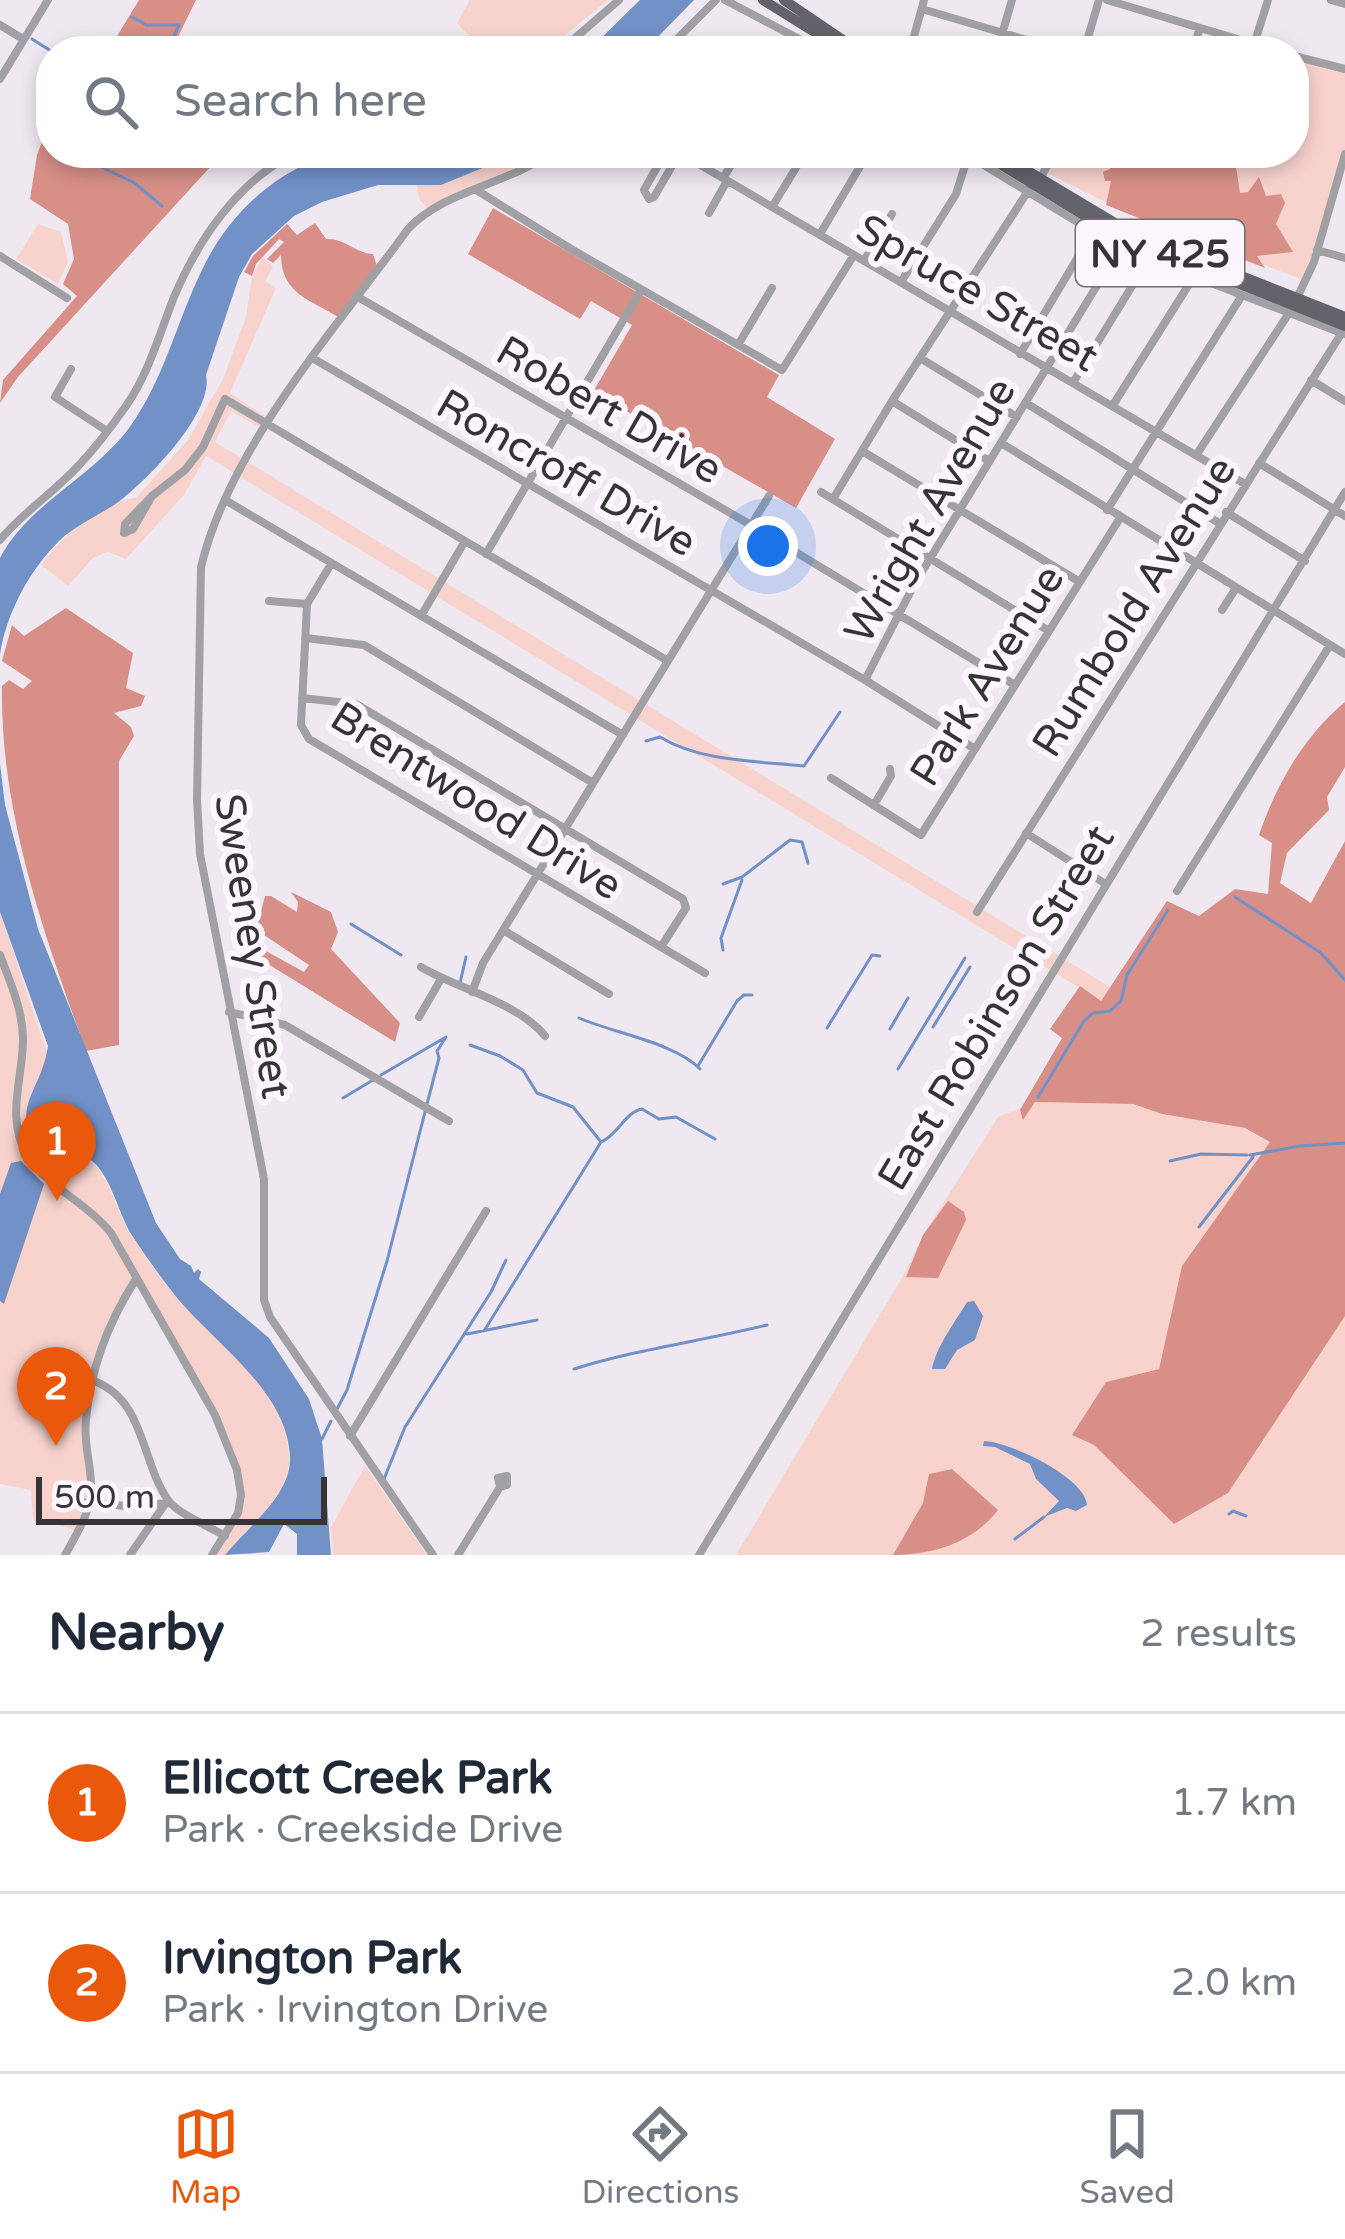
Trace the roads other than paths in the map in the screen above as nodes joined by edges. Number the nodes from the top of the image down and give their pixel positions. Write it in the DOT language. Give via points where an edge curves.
graph roads {
  1 [pos="49,0"];
  2 [pos="619,0"];
  3 [pos="716,0"];
  4 [pos="725,0"];
  5 [pos="763,0"];
  6 [pos="784,0"];
  7 [pos="1012,0"];
  8 [pos="1103,0"];
  9 [pos="1268,0"];
  10 [pos="1330,0"];
  11 [pos="1345,4"];
  12 [pos="923,5"];
  13 [pos="0,25"];
  14 [pos="1201,28"];
  15 [pos="1002,32"];
  16 [pos="577,36"];
  17 [pos="680,36"];
  18 [pos="793,36"];
  19 [pos="820,36"];
  20 [pos="837,36"];
  21 [pos="914,36"];
  22 [pos="1001,36"];
  23 [pos="1015,36"];
  24 [pos="1090,36"];
  25 [pos="1198,36"];
  26 [pos="1222,36"];
  27 [pos="1257,36"];
  28 [pos="23,39"];
  29 [pos="1309,60"];
  30 [pos="3,67"];
  31 [pos="1345,69"];
  32 [pos="0,79"];
  33 [pos="1345,154"];
  34 [pos="270,168"];
  35 [pos="521,168"];
  36 [pos="657,168"];
  37 [pos="671,168"];
  38 [pos="705,168"];
  39 [pos="731,168"];
  40 [pos="796,168"];
  41 [pos="859,168"];
  42 [pos="962,168"];
  43 [pos="997,168"];
  44 [pos="1006,168"];
  45 [pos="1015,168"];
  46 [pos="1048,168"];
  47 [pos="725,180"];
  48 [pos="1034,185"];
  49 [pos="478,190"];
  50 [pos="1059,200"];
  51 [pos="772,207"];
  52 [pos="709,213"];
  53 [pos="892,214"];
  54 [pos="1075,221"];
  55 [pos="1093,232"];
  56 [pos="819,235"];
  57 [pos="1120,248"];
  58 [pos="1317,250"];
  59 [pos="854,255"];
  60 [pos="0,256"];
  61 [pos="1169,257"];
  62 [pos="1345,258"];
  63 [pos="1148,260"];
  64 [pos="864,261"];
  65 [pos="1193,278"];
  66 [pos="901,282"];
  67 [pos="772,288"];
  68 [pos="641,290"];
  69 [pos="358,297"];
  70 [pos="1241,297"];
  71 [pos="68,298"];
  72 [pos="1293,306"];
  73 [pos="950,311"];
  74 [pos="1344,328"];
  75 [pos="738,345"];
  76 [pos="1020,354"];
  77 [pos="314,358"];
  78 [pos="920,358"];
  79 [pos="71,369"];
  80 [pos="1046,370"];
  81 [pos="1311,380"];
  82 [pos="1074,381"];
  83 [pos="892,400"];
  84 [pos="1345,401"];
  85 [pos="1026,403"];
  86 [pos="1113,405"];
  87 [pos="1017,417"];
  88 [pos="565,418"];
  89 [pos="267,424"];
  90 [pos="1156,430"];
  91 [pos="107,431"];
  92 [pos="1000,442"];
  93 [pos="862,451"];
  94 [pos="1196,454"];
  95 [pos="989,461"];
  96 [pos="1259,463"];
  97 [pos="1132,469"];
  98 [pos="527,483"];
  99 [pos="1245,484"];
  100 [pos="821,492"];
  101 [pos="1345,492"];
  102 [pos="152,496"];
  103 [pos="769,496"];
  104 [pos="833,499"];
  105 [pos="225,500"];
  106 [pos="960,508"];
  107 [pos="1107,510"];
  108 [pos="1226,512"];
  109 [pos="1340,514"];
  110 [pos="1120,518"];
  111 [pos="1219,524"];
  112 [pos="751,525"];
  113 [pos="0,540"];
  114 [pos="465,541"];
  115 [pos="486,554"];
  116 [pos="932,557"];
  117 [pos="1305,561"];
  118 [pos="1194,562"];
  119 [pos="331,564"];
  120 [pos="1079,582"];
  121 [pos="1236,588"];
  122 [pos="711,591"];
  123 [pos="269,602"];
  124 [pos="308,604"];
  125 [pos="1222,610"];
  126 [pos="1273,611"];
  127 [pos="900,615"];
  128 [pos="421,616"];
  129 [pos="1049,631"];
  130 [pos="305,638"];
  131 [pos="1330,645"];
  132 [pos="1345,654"];
  133 [pos="668,662"];
  134 [pos="865,680"];
  135 [pos="1015,686"];
  136 [pos="302,698"];
  137 [pos="622,735"];
  138 [pos="975,749"];
  139 [pos="890,769"];
  140 [pos="831,778"];
  141 [pos="593,783"];
  142 [pos="874,805"];
  143 [pos="565,828"];
  144 [pos="1026,833"];
  145 [pos="537,876"];
  146 [pos="1104,883"];
  147 [pos="1177,891"];
  148 [pos="977,912"];
  149 [pos="503,930"];
  150 [pos="661,947"];
  151 [pos="0,955"];
  152 [pos="421,967"];
  153 [pos="705,974"];
  154 [pos="441,979"];
  155 [pos="472,992"];
  156 [pos="609,994"];
  157 [pos="229,1012"];
  158 [pos="419,1017"];
  159 [pos="545,1036"];
  160 [pos="449,1121"];
  161 [pos="486,1211"];
  162 [pos="136,1279"];
  163 [pos="125,1296"];
  164 [pos="147,1299"];
  165 [pos="94,1381"];
  166 [pos="350,1437"];
  167 [pos="500,1487"];
  168 [pos="88,1502"];
  169 [pos="168,1503"];
  170 [pos="225,1536"];
  171 [pos="65,1555"];
  172 [pos="130,1555"];
  173 [pos="212,1555"];
  174 [pos="433,1555"];
  175 [pos="458,1555"];
  176 [pos="699,1555"];
  1 -- 28 [label="street"];
  2 -- 16 [label="street"];
  3 -- 17 [label="street"];
  4 -- 18 [label="street"];
  5 -- 19 [label="main road"];
  6 -- 20 [label="main road"];
  7 -- 15 [label="street"];
  8 -- 14 [label="street"];
  8 -- 24 [label="street"];
  9 -- 27 [label="street"];
  10 -- 11 [label="street"];
  12 -- 15 [label="street"];
  12 -- 21 [label="street"];
  13 -- 28 [label="street"];
  14 -- 25 [label="street"];
  14 -- 26 [label="street"];
  15 -- 22 [label="street"];
  15 -- 23 [label="street"];
  28 -- 30 [label="street"];
  29 -- 31 [label="street"];
  30 -- 32 [label="street"];
  33 -- 58 [label="street"];
  34 -- 91 [label="street" via="234,200 188,269 139,386"];
  35 -- 49 [label="street, Sweeney Street"];
  36 -- 37 [label="street" via="644,190 649,199"];
  38 -- 47 [label="street, Spruce Street"];
  39 -- 47 [label="street"];
  40 -- 51 [label="street"];
  41 -- 56 [label="street"];
  42 -- 66 [label="street" via="956,194"];
  43 -- 48 [label="street"];
  44 -- 48 [label="main road, NY 425"];
  45 -- 48 [label="main road, NY 425"];
  46 -- 48 [label="street"];
  47 -- 51 [label="street, Spruce Street"];
  47 -- 52 [label="street"];
  48 -- 50 [label="main road, NY 425"];
  48 -- 54 [label="street"];
  48 -- 72 [label="main road, NY 425"];
  48 -- 73 [label="street"];
  49 -- 68 [label="street"];
  49 -- 69 [label="street, Sweeney Street" via="418,219"];
  50 -- 54 [label="main road"];
  50 -- 61 [label="main road, NY 425"];
  51 -- 56 [label="street, Spruce Street"];
  53 -- 64 [label="street"];
  54 -- 55 [label="street"];
  55 -- 57 [label="street"];
  55 -- 76 [label="street"];
  56 -- 59 [label="street, Spruce Street"];
  57 -- 63 [label="street"];
  57 -- 80 [label="street, Wright Avenue"];
  58 -- 62 [label="street"];
  58 -- 72 [label="street"];
  59 -- 64 [label="street, Spruce Street"];
  59 -- 75 [label="street" via="782,370"];
  60 -- 71 [label="street"];
  61 -- 63 [label="main road"];
  61 -- 72 [label="main road, NY 425"];
  63 -- 65 [label="street"];
  63 -- 82 [label="street"];
  64 -- 66 [label="street, Spruce Street"];
  65 -- 70 [label="street"];
  65 -- 86 [label="street"];
  66 -- 73 [label="street, Spruce Street"];
  67 -- 75 [label="street"];
  68 -- 75 [label="street"];
  68 -- 88 [label="street"];
  69 -- 77 [label="street, Sweeney Street"];
  69 -- 88 [label="street, Robert Drive"];
  70 -- 72 [label="street"];
  70 -- 90 [label="street"];
  72 -- 74 [label="main road, NY 425"];
  72 -- 74 [label="street"];
  72 -- 74 [label="main road, NY 425"];
  72 -- 94 [label="street"];
  73 -- 76 [label="street, Spruce Street"];
  73 -- 78 [label="street"];
  74 -- 81 [label="street, Rumbold Avenue"];
  76 -- 80 [label="street, Spruce Street"];
  77 -- 89 [label="street, Sweeney Street"];
  77 -- 98 [label="street, Roncroff Drive"];
  78 -- 83 [label="street"];
  78 -- 87 [label="street"];
  79 -- 91 [label="street" via="55,397"];
  80 -- 82 [label="street, Spruce Street"];
  80 -- 85 [label="street, Wright Avenue"];
  81 -- 84 [label="street"];
  81 -- 96 [label="street, Rumbold Avenue"];
  82 -- 86 [label="street, Spruce Street"];
  83 -- 93 [label="street"];
  83 -- 95 [label="street"];
  85 -- 87 [label="street, Wright Avenue"];
  85 -- 97 [label="street"];
  86 -- 90 [label="street, Spruce Street"];
  87 -- 92 [label="street, Wright Avenue"];
  88 -- 98 [label="street"];
  88 -- 112 [label="street, Robert Drive"];
  89 -- 102 [label="street" via="225,399 203,447"];
  89 -- 105 [label="street, Sweeney Street"];
  89 -- 114 [label="street"];
  90 -- 94 [label="street, Spruce Street"];
  90 -- 97 [label="street"];
  91 -- 113 [label="street"];
  92 -- 95 [label="street, Wright Avenue"];
  92 -- 107 [label="street"];
  93 -- 104 [label="street"];
  93 -- 106 [label="street"];
  94 -- 99 [label="street, Spruce Street"];
  95 -- 106 [label="street, Wright Avenue"];
  96 -- 99 [label="street, Rumbold Avenue"];
  96 -- 109 [label="street"];
  97 -- 107 [label="street"];
  97 -- 111 [label="street"];
  98 -- 115 [label="street"];
  98 -- 122 [label="street, Roncroff Drive"];
  99 -- 108 [label="street, Rumbold Avenue"];
  100 -- 104 [label="street"];
  101 -- 109 [label="street, East Robinson Street"];
  102 -- 102 [label="street" via="133,530 124,533 125,524"];
  103 -- 112 [label="street"];
  104 -- 116 [label="street"];
  105 -- 119 [label="street"];
  105 -- 157 [label="street, Sweeney Street" via="200,567 196,800"];
  106 -- 116 [label="street, Wright Avenue"];
  106 -- 120 [label="street"];
  107 -- 110 [label="street"];
  108 -- 111 [label="street, Rumbold Avenue"];
  108 -- 117 [label="street"];
  109 -- 117 [label="street, East Robinson Street"];
  110 -- 118 [label="street"];
  110 -- 120 [label="street, Park Avenue"];
  111 -- 118 [label="street, Rumbold Avenue"];
  112 -- 122 [label="street"];
  112 -- 127 [label="street, Robert Drive"];
  114 -- 115 [label="street"];
  114 -- 128 [label="street"];
  115 -- 133 [label="street"];
  116 -- 127 [label="street, Wright Avenue"];
  116 -- 129 [label="street"];
  117 -- 126 [label="street, East Robinson Street"];
  118 -- 121 [label="street"];
  118 -- 144 [label="street, Rumbold Avenue"];
  119 -- 124 [label="street, Brentwood Drive"];
  119 -- 128 [label="street"];
  120 -- 129 [label="street, Park Avenue"];
  121 -- 125 [label="street"];
  121 -- 126 [label="street"];
  122 -- 133 [label="street"];
  122 -- 134 [label="street, Roncroff Drive"];
  123 -- 124 [label="street"];
  124 -- 130 [label="street, Brentwood Drive"];
  126 -- 131 [label="street"];
  126 -- 146 [label="street, East Robinson Street"];
  127 -- 134 [label="street, Wright Avenue"];
  127 -- 135 [label="street, Robert Drive"];
  128 -- 137 [label="street"];
  129 -- 135 [label="street, Park Avenue"];
  130 -- 136 [label="street, Brentwood Drive"];
  130 -- 141 [label="street" via="364,645"];
  131 -- 132 [label="street"];
  131 -- 147 [label="street"];
  133 -- 137 [label="street"];
  134 -- 138 [label="street, Roncroff Drive"];
  135 -- 138 [label="street, Park Avenue"];
  136 -- 143 [label="street" via="356,704"];
  136 -- 145 [label="street, Brentwood Drive" via="309,739"];
  137 -- 141 [label="street"];
  138 -- 142 [label="street, Park Avenue" via="921,835"];
  139 -- 142 [label="street"];
  140 -- 142 [label="street, Park Avenue"];
  141 -- 143 [label="street"];
  143 -- 145 [label="street"];
  143 -- 150 [label="street" via="683,899 686,908"];
  144 -- 146 [label="street"];
  144 -- 148 [label="street, Rumbold Avenue"];
  145 -- 149 [label="street"];
  145 -- 150 [label="street, Brentwood Drive"];
  146 -- 176 [label="street, East Robinson Street"];
  149 -- 155 [label="street"];
  149 -- 156 [label="street"];
  150 -- 153 [label="street, Brentwood Drive"];
  151 -- 162 [label="street" via="23,1035 20,1139 44,1174 103,1222"];
  152 -- 154 [label="street"];
  154 -- 155 [label="street"];
  154 -- 158 [label="street"];
  155 -- 159 [label="street"];
  157 -- 160 [label="street" via="285,1025"];
  157 -- 166 [label="street, Sweeney Street" via="264,1179 264,1300"];
  161 -- 166 [label="street"];
  162 -- 163 [label="street"];
  162 -- 164 [label="street"];
  163 -- 164 [label="street"];
  163 -- 165 [label="street"];
  164 -- 170 [label="street" via="228,1442 241,1495"];
  165 -- 168 [label="street" via="85,1425"];
  165 -- 169 [label="street" via="123,1400"];
  166 -- 174 [label="street, Sweeney Street"];
  167 -- 175 [label="street"];
  168 -- 169 [label="street"];
  168 -- 171 [label="street"];
  169 -- 170 [label="street"];
  169 -- 172 [label="street"];
  170 -- 173 [label="street"];
}
